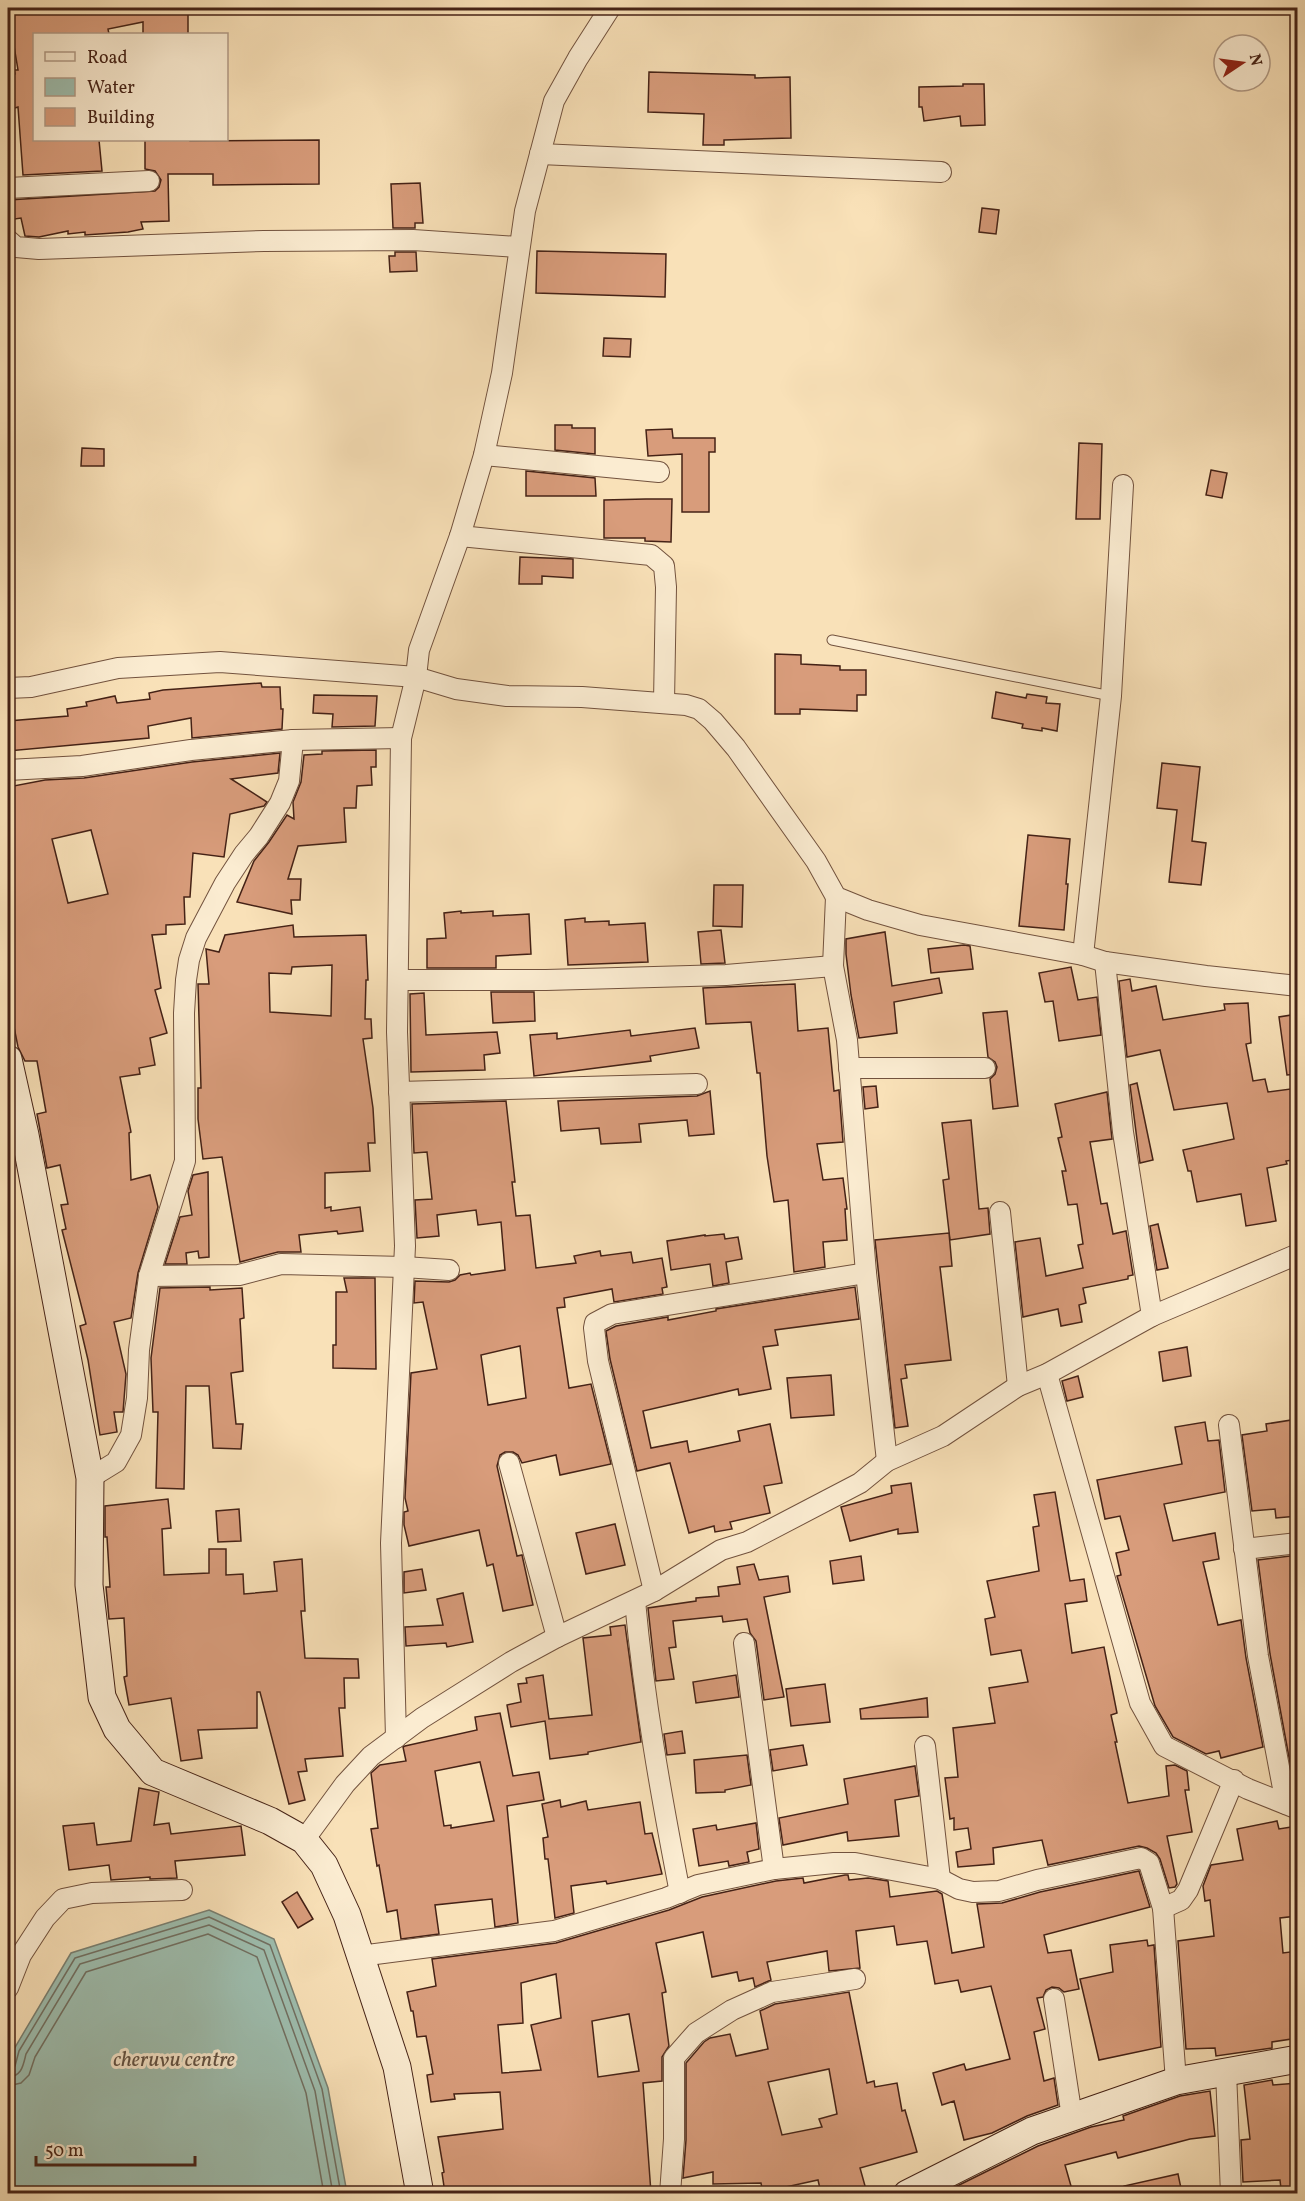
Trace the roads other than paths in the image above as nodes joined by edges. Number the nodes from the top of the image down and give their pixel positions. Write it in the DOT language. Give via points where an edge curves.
graph roads {
  1 [pos="610,8"];
  2 [pos="540,154"];
  3 [pos="941,172"];
  4 [pos="149,181"];
  5 [pos="8,188"];
  6 [pos="8,240"];
  7 [pos="518,247"];
  8 [pos="484,454"];
  9 [pos="659,472"];
  10 [pos="1123,485"];
  11 [pos="460,537"];
  12 [pos="832,640"];
  13 [pos="416,677"];
  14 [pos="8,688"];
  15 [pos="1111,696"];
  16 [pos="664,702"];
  17 [pos="400,738"];
  18 [pos="293,740"];
  19 [pos="8,770"];
  20 [pos="836,897"];
  21 [pos="1083,955"];
  22 [pos="1104,962"];
  23 [pos="833,966"];
  24 [pos="398,980"];
  25 [pos="1298,986"];
  26 [pos="8,1059"];
  27 [pos="849,1068"];
  28 [pos="985,1068"];
  29 [pos="697,1084"];
  30 [pos="399,1092"];
  31 [pos="1000,1212"];
  32 [pos="1298,1254"];
  33 [pos="404,1267"];
  34 [pos="449,1270"];
  35 [pos="866,1273"];
  36 [pos="149,1276"];
  37 [pos="1152,1316"];
  38 [pos="1047,1374"];
  39 [pos="1018,1386"];
  40 [pos="1229,1425"];
  41 [pos="887,1461"];
  42 [pos="509,1462"];
  43 [pos="90,1478"];
  44 [pos="1298,1542"];
  45 [pos="1244,1549"];
  46 [pos="654,1591"];
  47 [pos="635,1601"];
  48 [pos="557,1637"];
  49 [pos="744,1643"];
  50 [pos="396,1738"];
  51 [pos="924,1746"];
  52 [pos="1234,1780"];
  53 [pos="1292,1807"];
  54 [pos="304,1840"];
  55 [pos="774,1869"];
  56 [pos="940,1879"];
  57 [pos="182,1890"];
  58 [pos="680,1893"];
  59 [pos="1162,1908"];
  60 [pos="360,1956"];
  61 [pos="855,1979"];
  62 [pos="8,1988"];
  63 [pos="1054,1999"];
  64 [pos="1298,2059"];
  65 [pos="1226,2072"];
  66 [pos="1176,2081"];
  67 [pos="1072,2117"];
  68 [pos="420,2193"];
  69 [pos="670,2193"];
  70 [pos="907,2193"];
  71 [pos="1231,2193"];
  1 -- 2 [label="street" via="554,100"];
  2 -- 3 [label="street"];
  2 -- 7 [label="street"];
  4 -- 5 [label="street"];
  6 -- 7 [label="street" via="16,247 39,249 157,243 413,240"];
  7 -- 8 [label="street" via="502,373"];
  8 -- 9 [label="street"];
  8 -- 11 [label="street"];
  10 -- 15 [label="street"];
  11 -- 13 [label="street" via="419,650"];
  11 -- 16 [label="street" via="651,555 664,566 666,587"];
  12 -- 15 [label="lane"];
  13 -- 14 [label="street" via="220,662 118,668 31,687"];
  13 -- 16 [label="street" via="456,689 507,696"];
  13 -- 17 [label="street"];
  15 -- 21 [label="street"];
  16 -- 20 [label="street" via="699,709 713,721 816,861"];
  17 -- 18 [label="street"];
  17 -- 24 [label="street"];
  18 -- 19 [label="street" via="82,766"];
  18 -- 36 [label="street" via="289,781 280,803 225,883 189,960 184,1013 185,1161"];
  20 -- 21 [label="street" via="920,925"];
  20 -- 23 [label="street"];
  21 -- 22 [label="street"];
  22 -- 25 [label="street"];
  22 -- 37 [label="street" via="1123,1132"];
  23 -- 24 [label="street" via="726,975"];
  23 -- 27 [label="street"];
  24 -- 30 [label="street"];
  26 -- 43 [label="main road"];
  27 -- 28 [label="street"];
  27 -- 35 [label="street"];
  29 -- 30 [label="street"];
  30 -- 33 [label="street"];
  31 -- 39 [label="street"];
  32 -- 37 [label="street"];
  33 -- 34 [label="street"];
  33 -- 36 [label="street" via="281,1264 239,1275"];
  33 -- 50 [label="street" via="391,1543"];
  35 -- 41 [label="street"];
  35 -- 46 [label="street" via="612,1314 595,1323 598,1360"];
  36 -- 43 [label="street" via="131,1435 116,1462"];
  37 -- 38 [label="street"];
  38 -- 39 [label="street"];
  38 -- 52 [label="street" via="1140,1703 1164,1746"];
  39 -- 41 [label="street" via="943,1436"];
  40 -- 45 [label="street"];
  41 -- 46 [label="street" via="860,1483 722,1551"];
  42 -- 48 [label="street"];
  43 -- 54 [label="main road" via="90,1596 102,1697 117,1729 153,1772 270,1821"];
  44 -- 45 [label="street"];
  45 -- 53 [label="street" via="1258,1656"];
  46 -- 47 [label="street"];
  47 -- 48 [label="street"];
  47 -- 58 [label="street" via="655,1761"];
  48 -- 50 [label="street" via="511,1662"];
  49 -- 55 [label="street"];
  50 -- 54 [label="street" via="371,1756 345,1784"];
  51 -- 56 [label="street"];
  52 -- 53 [label="street"];
  52 -- 59 [label="street" via="1188,1890 1181,1900"];
  54 -- 60 [label="main road" via="324,1865"];
  55 -- 56 [label="street" via="855,1863"];
  55 -- 58 [label="street" via="698,1884"];
  56 -- 59 [label="street" via="973,1892 999,1891 1141,1858 1149,1863"];
  57 -- 62 [label="street" via="92,1893 63,1899 21,1955"];
  58 -- 60 [label="street" via="554,1931"];
  59 -- 66 [label="street"];
  60 -- 68 [label="main road" via="397,2067"];
  61 -- 69 [label="street" via="771,1992 696,2033 674,2058"];
  63 -- 67 [label="street"];
  64 -- 65 [label="main road"];
  65 -- 66 [label="main road"];
  65 -- 71 [label="street"];
  66 -- 67 [label="main road"];
  67 -- 70 [label="main road" via="1032,2131"];
}
